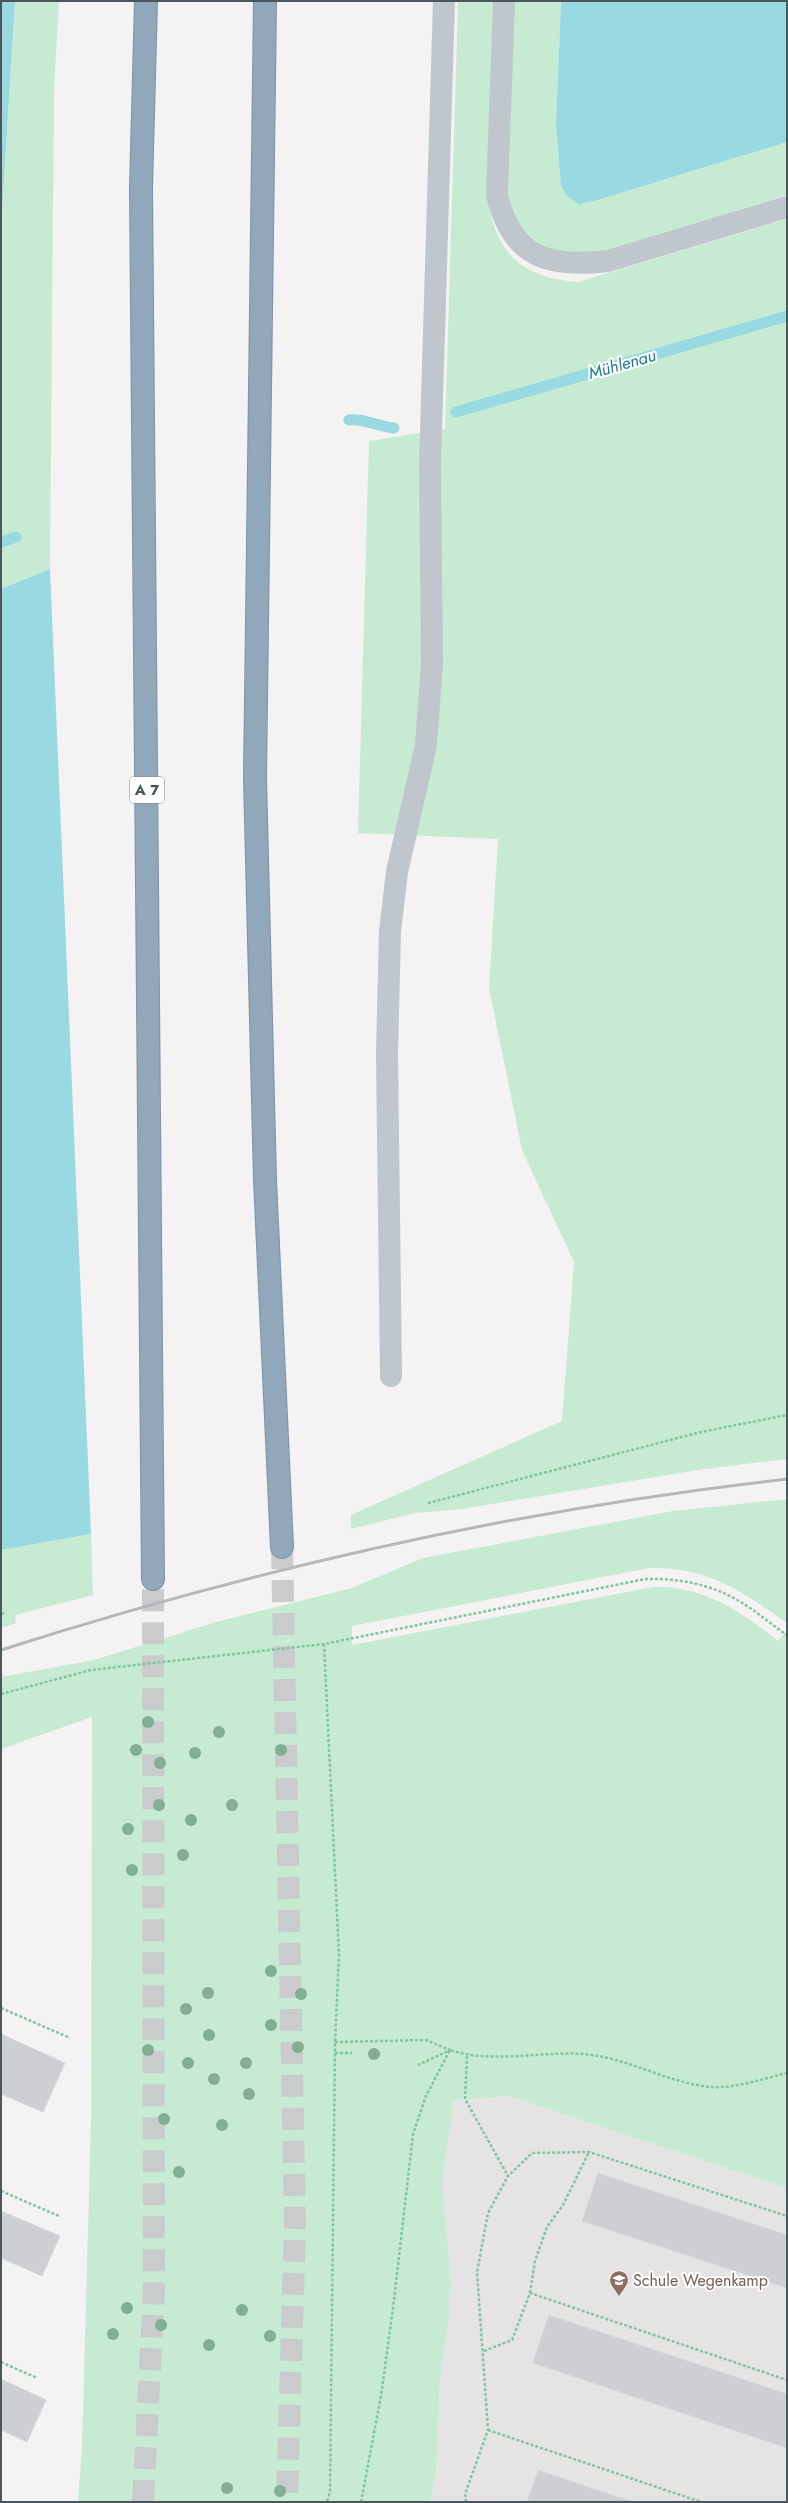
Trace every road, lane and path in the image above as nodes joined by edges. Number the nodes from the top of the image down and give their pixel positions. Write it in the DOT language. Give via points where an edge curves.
graph roads {
  1 [pos="146,1"];
  2 [pos="265,1"];
  3 [pos="444,1"];
  4 [pos="504,1"];
  5 [pos="787,207"];
  6 [pos="391,1376"];
  7 [pos="787,1415"];
  8 [pos="428,1503"];
  9 [pos="282,1547"];
  10 [pos="153,1579"];
  11 [pos="5,1613"];
  12 [pos="1,1614"];
  13 [pos="787,1635"];
  14 [pos="324,1644"];
  15 [pos="1,1694"];
  16 [pos="1,2008"];
  17 [pos="70,2038"];
  18 [pos="335,2042"];
  19 [pos="450,2050"];
  20 [pos="352,2053"];
  21 [pos="335,2054"];
  22 [pos="468,2056"];
  23 [pos="418,2065"];
  24 [pos="787,2073"];
  25 [pos="589,2152"];
  26 [pos="508,2176"];
  27 [pos="1,2191"];
  28 [pos="59,2216"];
  29 [pos="787,2216"];
  30 [pos="530,2293"];
  31 [pos="484,2351"];
  32 [pos="1,2362"];
  33 [pos="37,2378"];
  34 [pos="787,2380"];
  35 [pos="488,2430"];
  36 [pos="327,2502"];
  37 [pos="361,2502"];
  38 [pos="466,2502"];
  39 [pos="700,2502"];
  1 -- 10 [label="highway, A 7" via="142,188"];
  2 -- 9 [label="highway" via="255,778 264,1180"];
  3 -- 6 [label="lane" via="430,465 432,663 426,745 397,872 390,931 387,1054"];
  4 -- 5 [label="lane" via="497,195 512,235 519,242 556,262 579,264 608,261"];
  7 -- 8 [label="path" via="701,1432"];
  11 -- 12 [label="path"];
  13 -- 14 [label="path" via="746,1604 722,1592 695,1583 666,1578 645,1579"];
  14 -- 15 [label="path" via="91,1670"];
  14 -- 18 [label="path" via="338,1955"];
  16 -- 17 [label="path"];
  18 -- 19 [label="path" via="426,2040"];
  18 -- 21 [label="path"];
  19 -- 22 [label="path"];
  19 -- 23 [label="path"];
  19 -- 37 [label="path" via="426,2096 412,2134 381,2396"];
  20 -- 21 [label="path"];
  21 -- 36 [label="path" via="330,2492"];
  22 -- 24 [label="path" via="564,2053 592,2055 622,2061 704,2086 733,2085"];
  22 -- 26 [label="path" via="465,2099"];
  25 -- 26 [label="path" via="532,2153"];
  25 -- 29 [label="path"];
  25 -- 30 [label="path" via="563,2205 547,2227 535,2261"];
  26 -- 31 [label="path" via="488,2213 477,2272"];
  27 -- 28 [label="path"];
  30 -- 31 [label="path" via="512,2340"];
  30 -- 34 [label="path"];
  31 -- 35 [label="path"];
  32 -- 33 [label="path"];
  35 -- 38 [label="path" via="465,2494"];
  35 -- 39 [label="path"];
}
